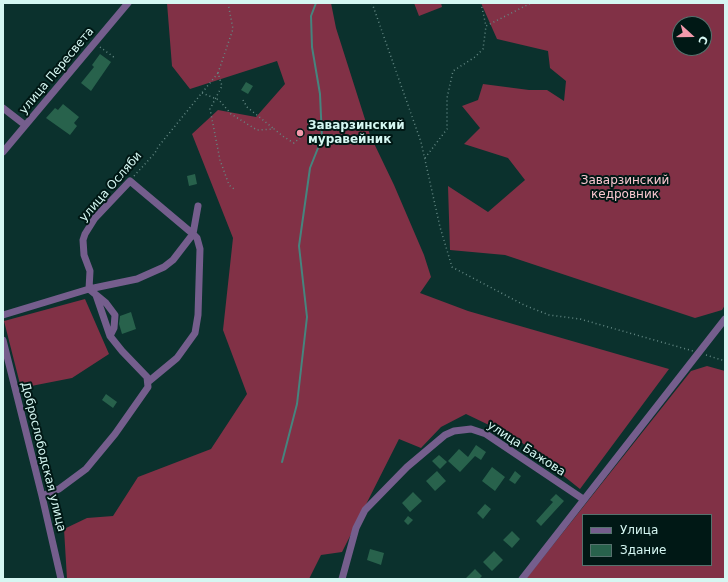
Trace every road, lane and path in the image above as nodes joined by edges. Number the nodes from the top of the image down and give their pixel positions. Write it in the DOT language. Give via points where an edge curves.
graph roads {
  1 [pos="128,3"];
  2 [pos="228,3"];
  3 [pos="372,3"];
  4 [pos="481,3"];
  5 [pos="531,3"];
  6 [pos="486,26"];
  7 [pos="95,43"];
  8 [pos="115,58"];
  9 [pos="218,73"];
  10 [pos="202,93"];
  11 [pos="216,99"];
  12 [pos="243,100"];
  13 [pos="3,108"];
  14 [pos="25,125"];
  15 [pos="274,129"];
  16 [pos="302,136"];
  17 [pos="3,152"];
  18 [pos="425,158"];
  19 [pos="130,181"];
  20 [pos="234,189"];
  21 [pos="198,206"];
  22 [pos="193,234"];
  23 [pos="89,289"];
  24 [pos="96,295"];
  25 [pos="3,315"];
  26 [pos="725,319"];
  27 [pos="110,336"];
  28 [pos="3,340"];
  29 [pos="699,352"];
  30 [pos="725,361"];
  31 [pos="148,382"];
  32 [pos="42,496"];
  33 [pos="583,499"];
  34 [pos="61,579"];
  35 [pos="342,579"];
  36 [pos="522,579"];
  1 -- 7 [label="street, улица Пересвета"];
  2 -- 9 [label="path" via="233,30"];
  3 -- 18 [label="path"];
  4 -- 6 [label="path"];
  5 -- 6 [label="path"];
  6 -- 18 [label="path" via="483,49 453,71 447,98 447,129"];
  7 -- 8 [label="path"];
  7 -- 14 [label="street, улица Пересвета"];
  9 -- 10 [label="path, улица Осляби"];
  9 -- 11 [label="path" via="222,86"];
  10 -- 11 [label="path"];
  10 -- 19 [label="path, улица Осляби"];
  11 -- 15 [label="path" via="231,114 257,130"];
  11 -- 20 [label="path" via="210,109 215,136 220,160"];
  12 -- 15 [label="path" via="246,107"];
  13 -- 14 [label="street"];
  14 -- 17 [label="street, улица Пересвета"];
  15 -- 16 [label="path" via="294,143"];
  18 -- 29 [label="path" via="440,227 452,267 524,305 549,315 580,319"];
  19 -- 22 [label="street"];
  19 -- 23 [label="street, улица Осляби" via="95,218 85,234 83,249 90,271"];
  21 -- 22 [label="street"];
  22 -- 23 [label="street" via="173,260 164,266 137,278"];
  22 -- 31 [label="street" via="200,249 197,326 192,339 177,358"];
  23 -- 24 [label="street"];
  23 -- 25 [label="street"];
  24 -- 27 [label="street"];
  24 -- 27 [label="street" via="114,313 115,323"];
  26 -- 29 [label="street"];
  27 -- 31 [label="street" via="144,372"];
  28 -- 32 [label="street, Доброслободская улица"];
  29 -- 30 [label="path"];
  29 -- 33 [label="street"];
  31 -- 32 [label="street" via="137,405 93,461 69,483"];
  32 -- 34 [label="street, Доброслободская улица"];
  33 -- 35 [label="street, улица Бажова" via="486,434 471,428 454,431 445,435 406,467 365,510 356,528"];
  33 -- 36 [label="street"];
}
